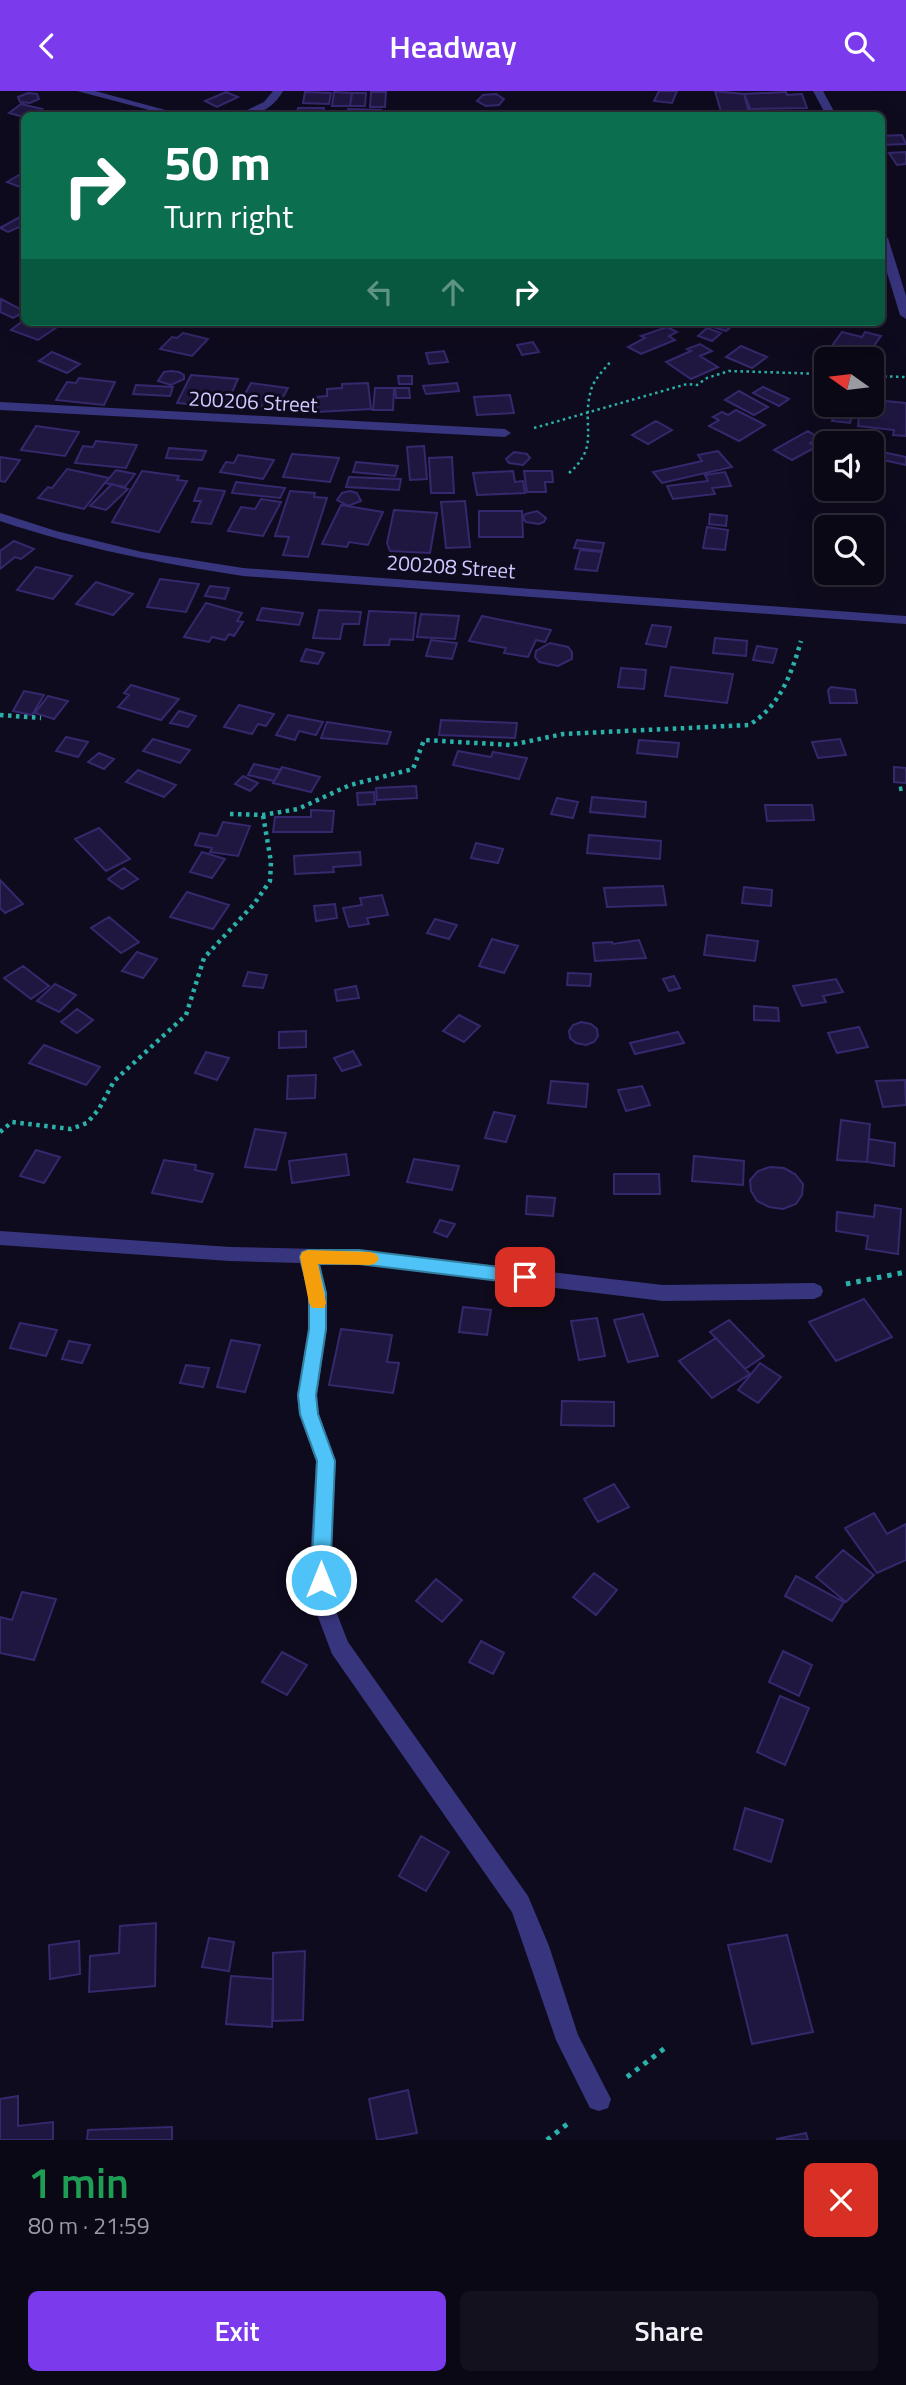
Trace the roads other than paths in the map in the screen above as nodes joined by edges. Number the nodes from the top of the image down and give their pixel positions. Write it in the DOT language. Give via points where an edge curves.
graph roads {
  1 [pos="82,91"];
  2 [pos="278,91"];
  3 [pos="818,91"];
  4 [pos="167,112"];
  5 [pos="250,112"];
  6 [pos="829,112"];
  7 [pos="885,248"];
  8 [pos="906,315"];
  9 [pos="0,406"];
  10 [pos="505,433"];
  11 [pos="0,517"];
  12 [pos="906,620"];
  13 [pos="0,1238"];
  14 [pos="308,1257"];
  15 [pos="814,1290"];
  16 [pos="599,2099"];
  1 -- 4 [label="street"];
  2 -- 5 [label="street"];
  3 -- 6 [label="street"];
  7 -- 8 [label="street"];
  9 -- 10 [label="street, 200206 Street"];
  11 -- 12 [label="street, 200208 Street" via="142,556 243,572"];
  13 -- 14 [label="street"];
  14 -- 15 [label="street" via="359,1257 663,1293"];
  14 -- 16 [label="street" via="318,1293 318,1317 307,1395 326,1461 322,1601 339,1647 520,1904 568,2040"];
}
